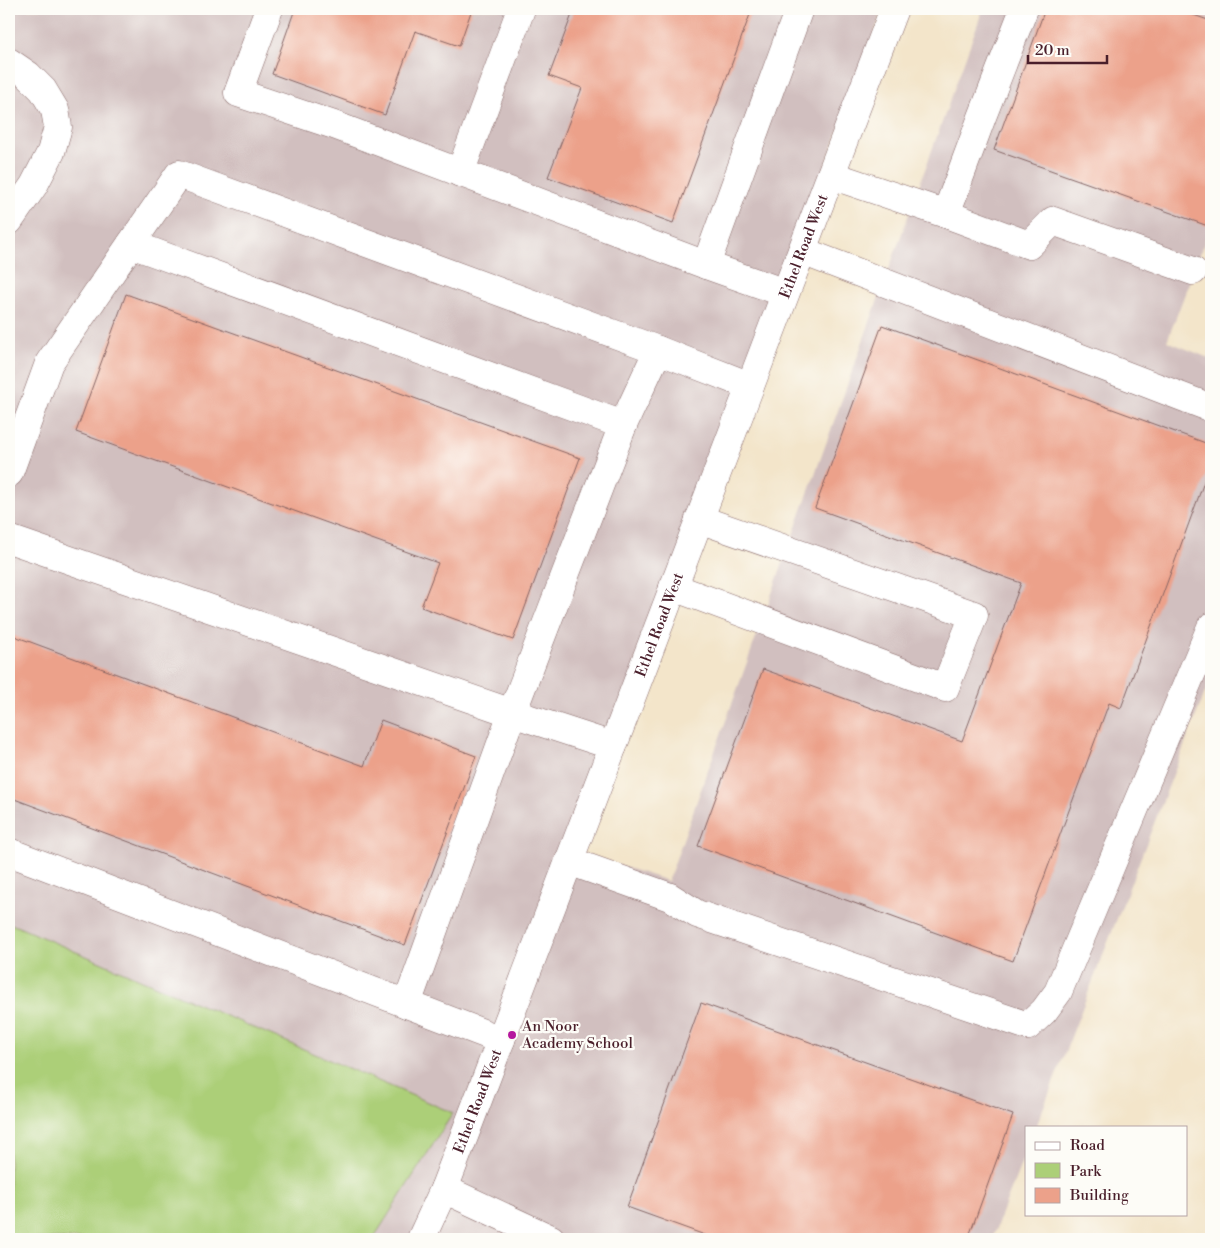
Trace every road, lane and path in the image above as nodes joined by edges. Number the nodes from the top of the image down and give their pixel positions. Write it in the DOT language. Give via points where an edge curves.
graph roads {
  1 [pos="269,9"];
  2 [pos="521,9"];
  3 [pos="799,9"];
  4 [pos="894,9"];
  5 [pos="1024,9"];
  6 [pos="9,62"];
  7 [pos="460,172"];
  8 [pos="831,175"];
  9 [pos="946,214"];
  10 [pos="9,221"];
  11 [pos="131,244"];
  12 [pos="802,251"];
  13 [pos="706,265"];
  14 [pos="1193,271"];
  15 [pos="785,293"];
  16 [pos="658,350"];
  17 [pos="750,386"];
  18 [pos="1211,408"];
  19 [pos="623,425"];
  20 [pos="9,473"];
  21 [pos="699,519"];
  22 [pos="9,539"];
  23 [pos="673,587"];
  24 [pos="1211,627"];
  25 [pos="512,713"];
  26 [pos="613,746"];
  27 [pos="9,852"];
  28 [pos="569,861"];
  29 [pos="407,1004"];
  30 [pos="501,1040"];
  31 [pos="444,1189"];
  32 [pos="421,1239"];
  33 [pos="551,1239"];
  1 -- 7 [label="street" via="238,93"];
  2 -- 7 [label="street"];
  3 -- 13 [label="street"];
  4 -- 8 [label="street, Ethel Road West"];
  5 -- 9 [label="street"];
  6 -- 10 [label="street" via="43,90 55,110 58,127 51,152 34,185"];
  7 -- 13 [label="street"];
  8 -- 9 [label="street"];
  8 -- 12 [label="street, Ethel Road West"];
  9 -- 14 [label="street" via="1029,245 1053,221"];
  11 -- 16 [label="street" via="180,174"];
  11 -- 19 [label="street"];
  11 -- 20 [label="street" via="49,363"];
  12 -- 15 [label="street, Ethel Road West"];
  12 -- 18 [label="street"];
  13 -- 15 [label="street"];
  15 -- 17 [label="street, Ethel Road West"];
  16 -- 17 [label="street"];
  16 -- 19 [label="street"];
  17 -- 21 [label="street, Ethel Road West"];
  19 -- 25 [label="street"];
  21 -- 23 [label="street, Ethel Road West"];
  21 -- 23 [label="street" via="974,615 945,688"];
  22 -- 25 [label="street"];
  23 -- 26 [label="street, Ethel Road West"];
  24 -- 28 [label="street" via="1058,992 1028,1026 697,914 670,897"];
  25 -- 26 [label="street"];
  25 -- 29 [label="street"];
  26 -- 28 [label="street, Ethel Road West"];
  27 -- 29 [label="street"];
  28 -- 30 [label="street, Ethel Road West"];
  29 -- 30 [label="street"];
  30 -- 31 [label="street, Ethel Road West"];
  31 -- 32 [label="street, Ethel Road West"];
  31 -- 33 [label="street"];
}
